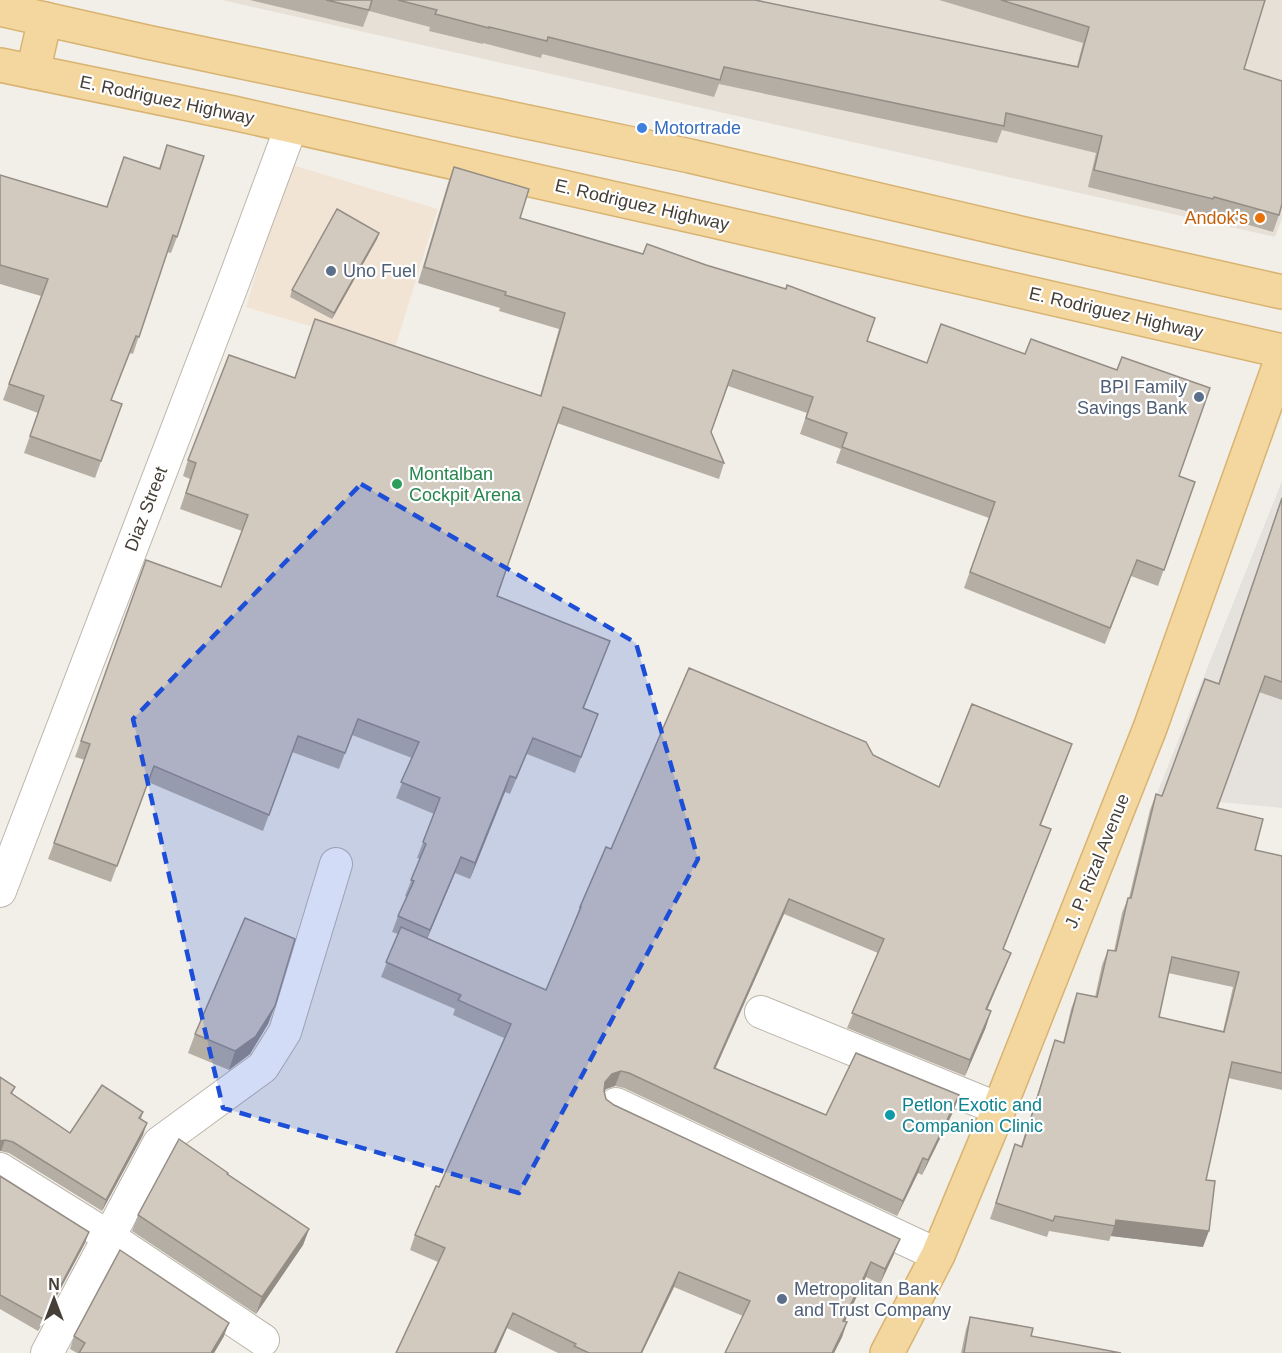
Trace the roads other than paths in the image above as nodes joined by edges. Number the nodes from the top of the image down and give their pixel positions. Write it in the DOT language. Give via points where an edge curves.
graph roads {
  1 [pos="0,9"];
  2 [pos="45,19"];
  3 [pos="0,65"];
  4 [pos="33,72"];
  5 [pos="291,127"];
  6 [pos="1282,292"];
  7 [pos="1282,351"];
  8 [pos="1282,358"];
  9 [pos="336,864"];
  10 [pos="0,891"];
  11 [pos="761,1012"];
  12 [pos="616,1104"];
  13 [pos="999,1109"];
  14 [pos="0,1169"];
  15 [pos="109,1237"];
  16 [pos="938,1255"];
  17 [pos="263,1340"];
  18 [pos="47,1353"];
  19 [pos="887,1353"];
  1 -- 2 [label="main road"];
  2 -- 4 [label="main road"];
  2 -- 6 [label="main road" via="690,156"];
  3 -- 4 [label="main road, E. Rodriguez Highway"];
  4 -- 5 [label="main road, E. Rodriguez Highway"];
  5 -- 7 [label="main road, E. Rodriguez Highway"];
  5 -- 10 [label="street, Diaz Street"];
  8 -- 13 [label="main road, J. P. Rizal Avenue" via="1150,728"];
  9 -- 15 [label="street" via="285,1032 263,1066 159,1143"];
  11 -- 13 [label="street"];
  12 -- 16 [label="street"];
  13 -- 16 [label="main road, J. P. Rizal Avenue"];
  14 -- 15 [label="street"];
  15 -- 17 [label="street"];
  15 -- 18 [label="street"];
  16 -- 19 [label="main road, J. P. Rizal Avenue"];
}
